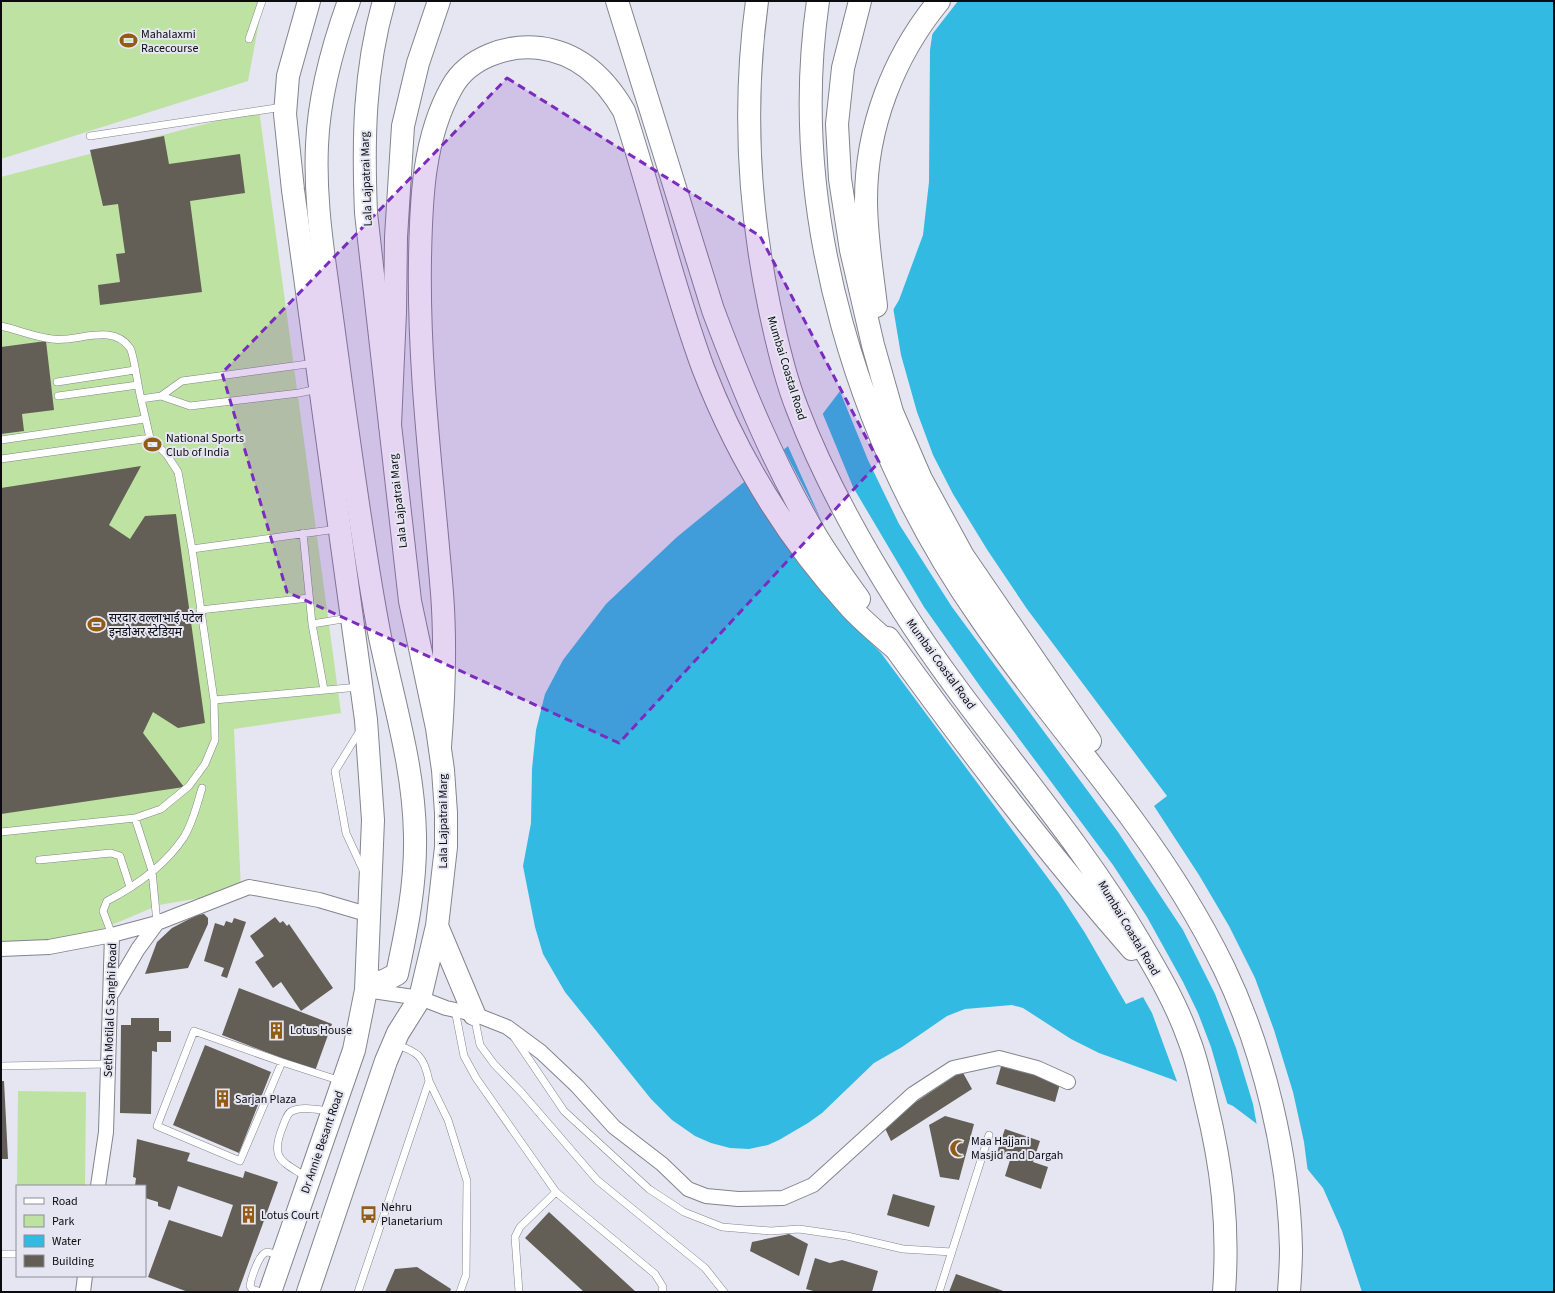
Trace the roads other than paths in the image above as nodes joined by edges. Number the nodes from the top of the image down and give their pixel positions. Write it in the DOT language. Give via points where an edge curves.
graph roads {
  1 [pos="262,1"];
  2 [pos="309,1"];
  3 [pos="349,1"];
  4 [pos="384,1"];
  5 [pos="439,1"];
  6 [pos="617,1"];
  7 [pos="757,1"];
  8 [pos="818,1"];
  9 [pos="860,1"];
  10 [pos="939,1"];
  11 [pos="249,39"];
  12 [pos="286,107"];
  13 [pos="90,136"];
  14 [pos="1,326"];
  15 [pos="317,363"];
  16 [pos="135,370"];
  17 [pos="57,382"];
  18 [pos="138,385"];
  19 [pos="320,388"];
  20 [pos="58,396"];
  21 [pos="161,396"];
  22 [pos="141,398"];
  23 [pos="891,409"];
  24 [pos="145,419"];
  25 [pos="390,425"];
  26 [pos="150,438"];
  27 [pos="1,440"];
  28 [pos="1,459"];
  29 [pos="331,530"];
  30 [pos="303,533"];
  31 [pos="192,549"];
  32 [pos="309,598"];
  33 [pos="200,610"];
  34 [pos="344,619"];
  35 [pos="312,624"];
  36 [pos="896,650"];
  37 [pos="348,688"];
  38 [pos="324,690"];
  39 [pos="214,700"];
  40 [pos="366,720"];
  41 [pos="440,747"];
  42 [pos="202,788"];
  43 [pos="135,818"];
  44 [pos="1136,824"];
  45 [pos="1,832"];
  46 [pos="38,860"];
  47 [pos="152,871"];
  48 [pos="130,887"];
  49 [pos="371,887"];
  50 [pos="370,915"];
  51 [pos="157,923"];
  52 [pos="437,926"];
  53 [pos="112,935"];
  54 [pos="1,949"];
  55 [pos="367,986"];
  56 [pos="1165,987"];
  57 [pos="110,997"];
  58 [pos="420,998"];
  59 [pos="464,1012"];
  60 [pos="507,1027"];
  61 [pos="393,1044"];
  62 [pos="282,1062"];
  63 [pos="108,1064"];
  64 [pos="1,1066"];
  65 [pos="343,1081"];
  66 [pos="429,1081"];
  67 [pos="1068,1082"];
  68 [pos="333,1111"];
  69 [pos="989,1135"];
  70 [pos="310,1179"];
  71 [pos="98,1185"];
  72 [pos="556,1192"];
  73 [pos="952,1252"];
  74 [pos="1,1254"];
  75 [pos="16,1254"];
  76 [pos="283,1257"];
  77 [pos="85,1277"];
  78 [pos="83,1292"];
  79 [pos="261,1292"];
  80 [pos="270,1292"];
  81 [pos="308,1292"];
  82 [pos="358,1292"];
  83 [pos="460,1292"];
  84 [pos="519,1292"];
  85 [pos="662,1292"];
  86 [pos="724,1292"];
  87 [pos="939,1292"];
  88 [pos="1224,1292"];
  89 [pos="1289,1292"];
  1 -- 11 [label="lane"];
  2 -- 12 [label="main road" via="288,76"];
  3 -- 55 [label="main road" via="334,40 323,92 317,144 316,190 337,359 368,570 405,744 415,835 414,878 397,974"];
  4 -- 25 [label="main road, Lala Lajpatrai Marg" via="370,61 364,149 366,212"];
  5 -- 25 [label="main road" via="418,63 404,126 396,237"];
  6 -- 36 [label="main road" via="713,310 759,426 815,535"];
  7 -- 56 [label="main road, Mumbai Coastal Road" via="748,87 752,197 761,269 777,343 796,406 821,466 858,536 904,612 1119,906"];
  8 -- 44 [label="main road" via="812,73 812,144 818,206 834,294 853,363 889,455 930,538 980,618"];
  9 -- 23 [label="main road" via="843,68 837,124 840,179 851,250 872,345"];
  10 -- 23 [label="main road" via="910,41 894,73 880,110 868,163 866,200 869,246"];
  12 -- 13 [label="lane"];
  12 -- 15 [label="main road" via="293,190"];
  14 -- 16 [label="lane" via="62,340 109,335 121,339 131,348"];
  15 -- 19 [label="main road"];
  15 -- 21 [label="lane" via="182,380"];
  16 -- 17 [label="lane"];
  16 -- 18 [label="lane"];
  18 -- 20 [label="lane"];
  18 -- 22 [label="lane"];
  19 -- 21 [label="lane" via="299,393 190,406"];
  19 -- 29 [label="main road"];
  21 -- 22 [label="lane"];
  22 -- 24 [label="lane"];
  23 -- 44 [label="main road" via="921,479 963,556 1102,760"];
  24 -- 26 [label="lane"];
  24 -- 27 [label="lane"];
  25 -- 41 [label="main road, Lala Lajpatrai Marg" via="410,601"];
  26 -- 28 [label="lane"];
  26 -- 31 [label="lane" via="167,454 178,472"];
  29 -- 30 [label="lane"];
  29 -- 34 [label="main road"];
  30 -- 31 [label="lane"];
  30 -- 32 [label="lane"];
  31 -- 33 [label="lane"];
  32 -- 33 [label="lane"];
  32 -- 35 [label="lane"];
  33 -- 39 [label="lane"];
  34 -- 35 [label="lane"];
  34 -- 37 [label="main road"];
  35 -- 38 [label="lane"];
  36 -- 41 [label="main road" via="852,610 802,549 762,491 740,449 718,404 692,333 624,111 614,93 580,61 561,53 538,48 514,48 496,52 480,60 464,72 453,85 443,104 422,191 421,347 445,644"];
  36 -- 56 [label="main road" via="1045,845"];
  37 -- 38 [label="lane"];
  37 -- 40 [label="main road"];
  38 -- 39 [label="lane"];
  39 -- 43 [label="lane" via="215,740 205,764 177,798 161,809"];
  40 -- 49 [label="main road" via="373,820"];
  40 -- 49 [label="lane" via="335,772 346,833"];
  41 -- 52 [label="main road, Lala Lajpatrai Marg" via="446,813 446,847"];
  42 -- 47 [label="lane" via="195,814 184,836 167,858"];
  43 -- 45 [label="lane"];
  43 -- 47 [label="lane"];
  44 -- 89 [label="main road" via="1188,903 1224,968 1250,1032 1273,1112 1284,1172 1291,1250"];
  46 -- 48 [label="lane" via="111,853 120,856"];
  47 -- 48 [label="lane"];
  47 -- 51 [label="lane"];
  48 -- 53 [label="lane" via="107,901 104,906 103,911"];
  49 -- 50 [label="main road"];
  50 -- 51 [label="street, Seth Motilal G Sanghi Road" via="319,900 249,887"];
  50 -- 55 [label="main road"];
  51 -- 53 [label="street, Seth Motilal G Sanghi Road"];
  51 -- 57 [label="street" via="138,949"];
  52 -- 58 [label="main road, Lala Lajpatrai Marg"];
  52 -- 59 [label="main road"];
  53 -- 54 [label="street" via="49,947"];
  53 -- 57 [label="street, Seth Motilal G Sanghi Road"];
  55 -- 58 [label="street"];
  55 -- 65 [label="main road, Dr Annie Besant Road" via="354,1050"];
  56 -- 88 [label="main road, Mumbai Coastal Road" via="1189,1039 1212,1126 1223,1182"];
  57 -- 63 [label="street, Seth Motilal G Sanghi Road"];
  58 -- 59 [label="street"];
  58 -- 61 [label="main road"];
  59 -- 60 [label="street"];
  59 -- 72 [label="lane" via="464,1056 476,1078"];
  59 -- 86 [label="lane" via="480,1045 494,1064 597,1180 705,1268"];
  60 -- 67 [label="street" via="541,1052 577,1086 614,1127 662,1164 688,1189 706,1196 738,1199 783,1198 813,1185 913,1094 953,1068 999,1058 1037,1068"];
  60 -- 73 [label="lane" via="564,1111 649,1189 684,1212 722,1227 771,1231 799,1229 847,1236 903,1249"];
  61 -- 66 [label="lane" via="414,1050 426,1067"];
  61 -- 81 [label="main road"];
  62 -- 62 [label="lane" via="240,1161 157,1126 194,1031"];
  62 -- 65 [label="lane"];
  63 -- 64 [label="lane"];
  63 -- 71 [label="street, Seth Motilal G Sanghi Road" via="106,1132"];
  65 -- 68 [label="main road, Dr Annie Besant Road"];
  66 -- 82 [label="lane"];
  66 -- 83 [label="lane" via="448,1120 466,1181 466,1275"];
  68 -- 70 [label="main road, Dr Annie Besant Road"];
  68 -- 70 [label="lane" via="293,1111 287,1116 278,1139 276,1149 281,1159"];
  69 -- 73 [label="lane"];
  70 -- 76 [label="main road, Dr Annie Besant Road"];
  72 -- 84 [label="lane" via="520,1228 515,1237"];
  72 -- 85 [label="lane" via="654,1274 663,1286"];
  73 -- 87 [label="lane"];
  74 -- 75 [label="lane"];
  76 -- 79 [label="lane" via="267,1252 262,1254 250,1286"];
  76 -- 80 [label="main road, Dr Annie Besant Road"];
  77 -- 78 [label="street"];
}
